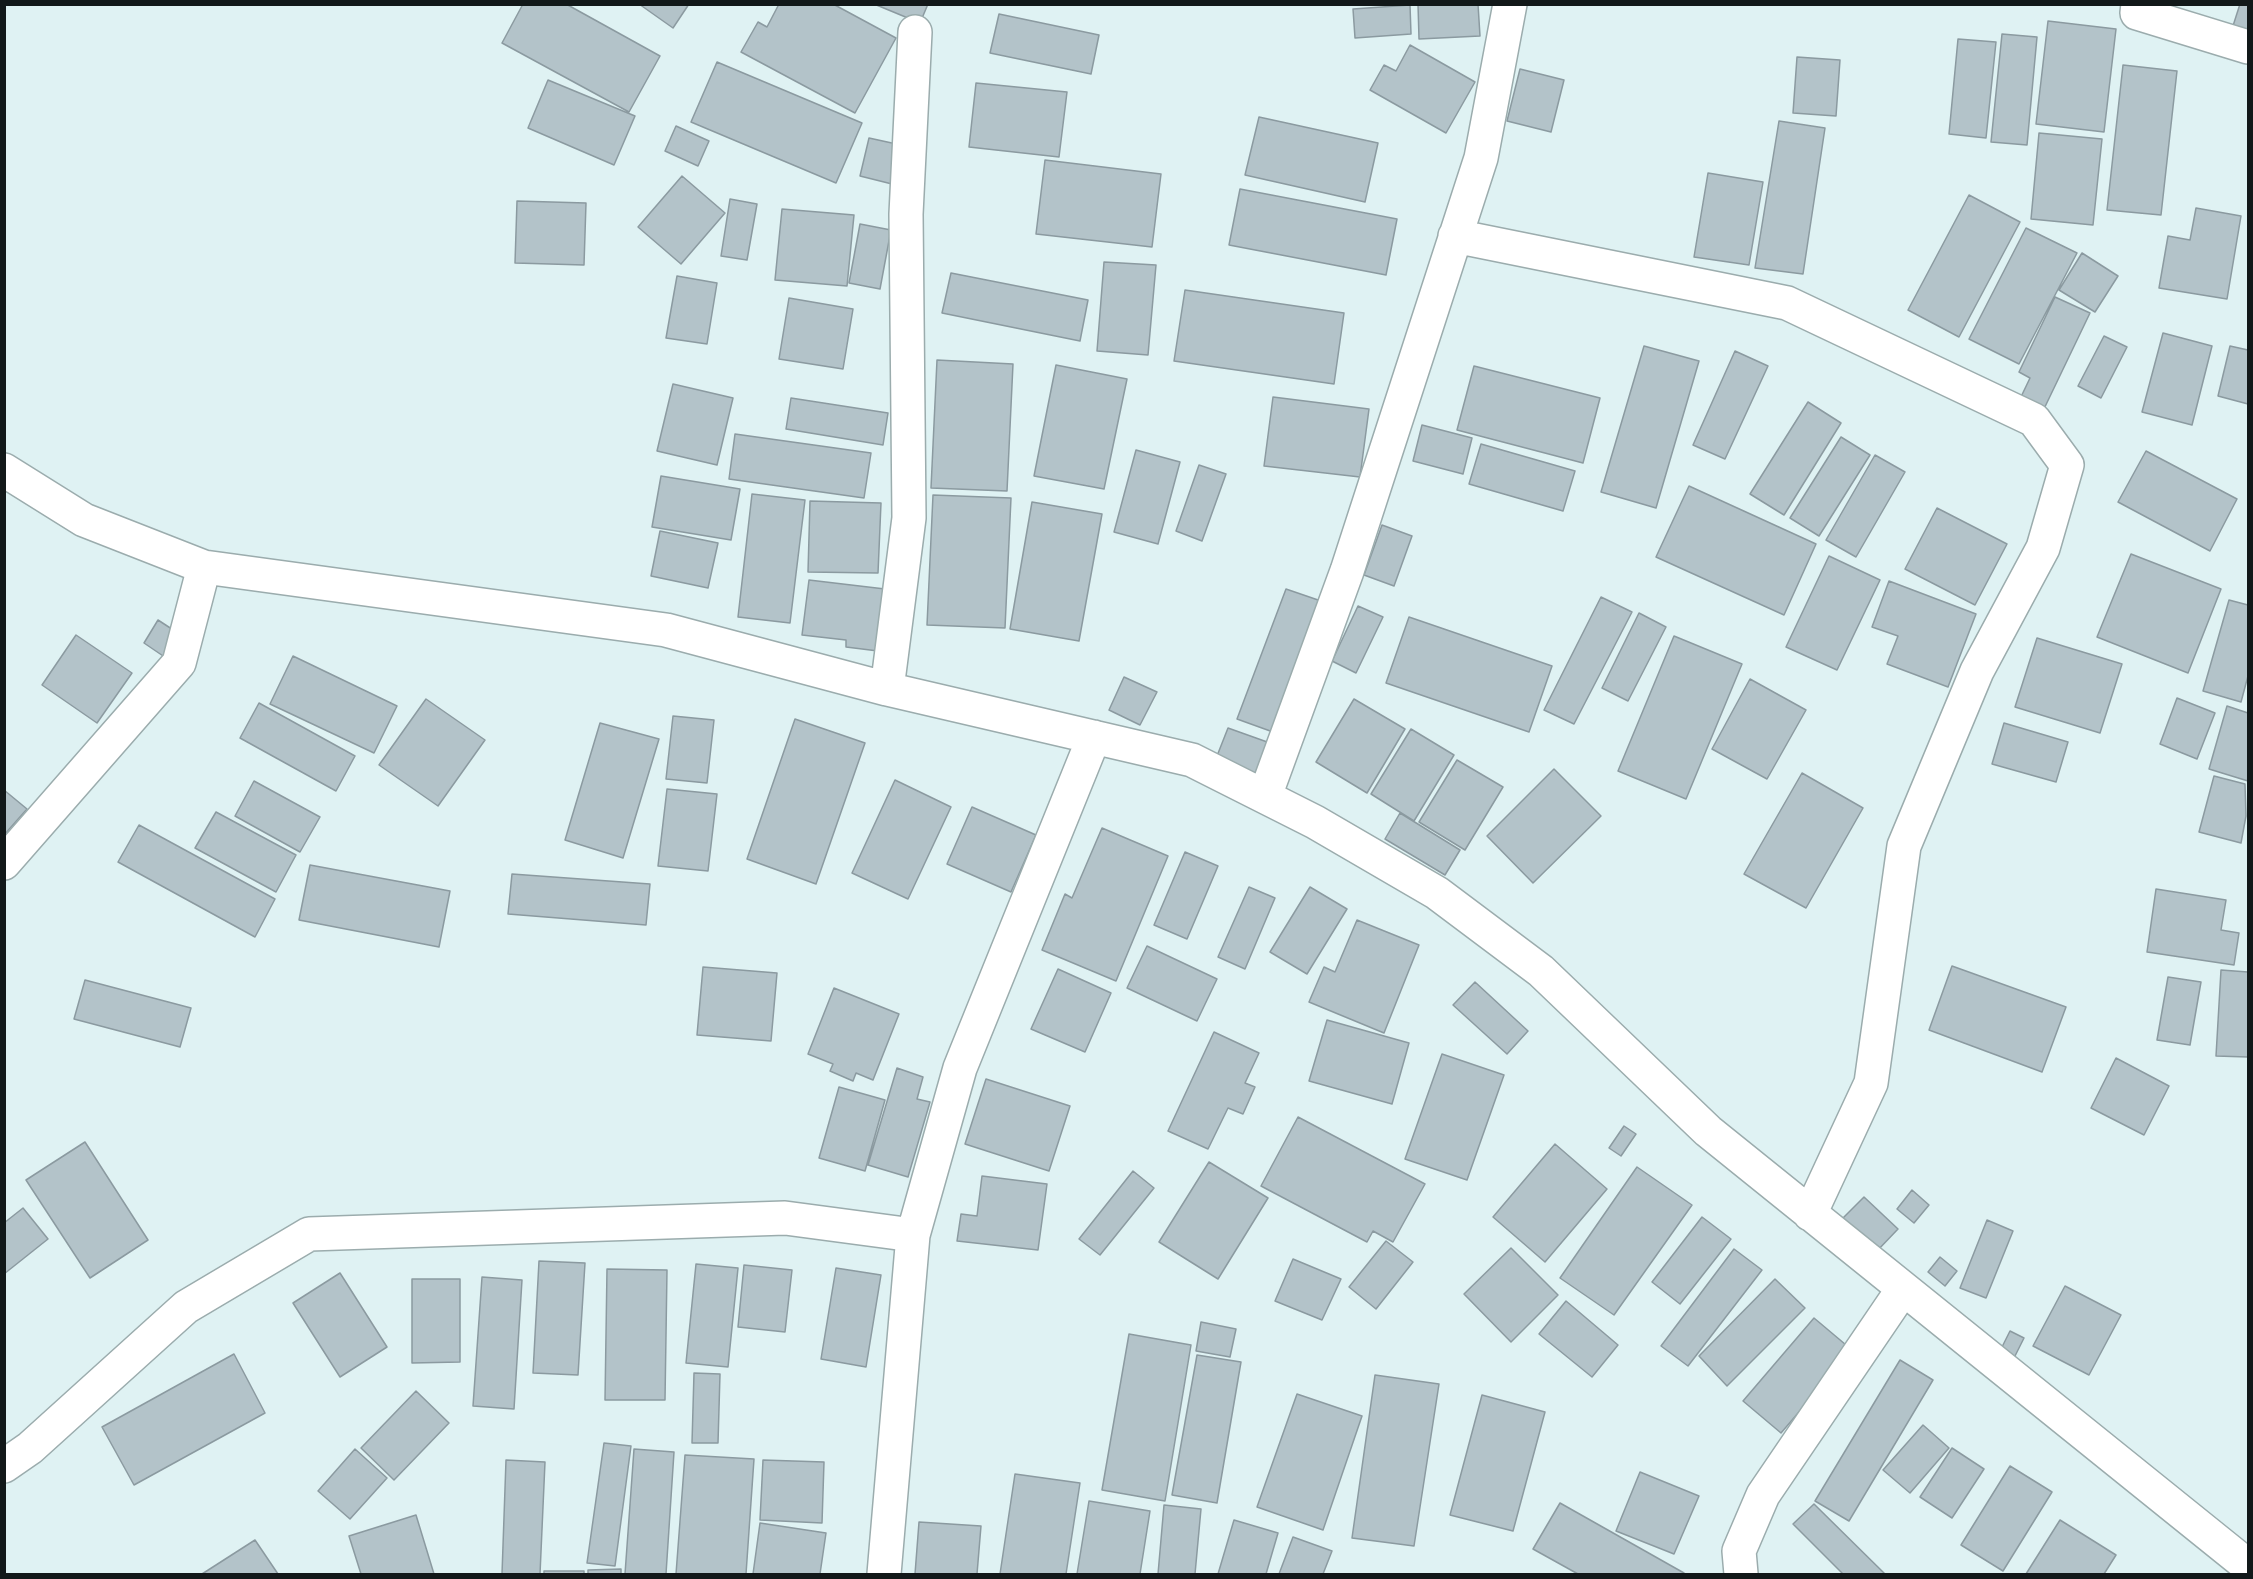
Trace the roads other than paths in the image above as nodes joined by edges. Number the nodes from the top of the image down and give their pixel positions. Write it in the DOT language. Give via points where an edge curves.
graph roads {
  1 [pos="1510,4"];
  2 [pos="2138,4"];
  3 [pos="915,32"];
  4 [pos="2248,47"];
  5 [pos="1455,236"];
  6 [pos="4,470"];
  7 [pos="204,567"];
  8 [pos="887,690"];
  9 [pos="1094,737"];
  10 [pos="1265,796"];
  11 [pos="4,863"];
  12 [pos="1810,1214"];
  13 [pos="913,1235"];
  14 [pos="1903,1289"];
  15 [pos="4,1467"];
  16 [pos="2248,1566"];
  17 [pos="884,1575"];
  18 [pos="1741,1575"];
  1 -- 5 [label="street" via="1481,158"];
  2 -- 4 [label="street" via="2137,13"];
  3 -- 8 [label="street" via="906,214 909,518"];
  5 -- 10 [label="street" via="1347,571"];
  5 -- 12 [label="street" via="1787,303 2034,420 2067,465 2043,548 1977,671 1904,846 1871,1083"];
  6 -- 7 [label="street" via="84,520"];
  7 -- 8 [label="street" via="666,630"];
  7 -- 11 [label="street" via="179,663"];
  8 -- 9 [label="street"];
  9 -- 10 [label="street" via="1192,760"];
  9 -- 13 [label="street" via="960,1068"];
  10 -- 12 [label="street" via="1437,892 1541,970 1708,1131"];
  12 -- 14 [label="street"];
  13 -- 15 [label="street" via="784,1218 309,1234 186,1307"];
  13 -- 17 [label="street"];
  14 -- 16 [label="street"];
  14 -- 18 [label="street" via="1763,1495 1739,1551"];
}
